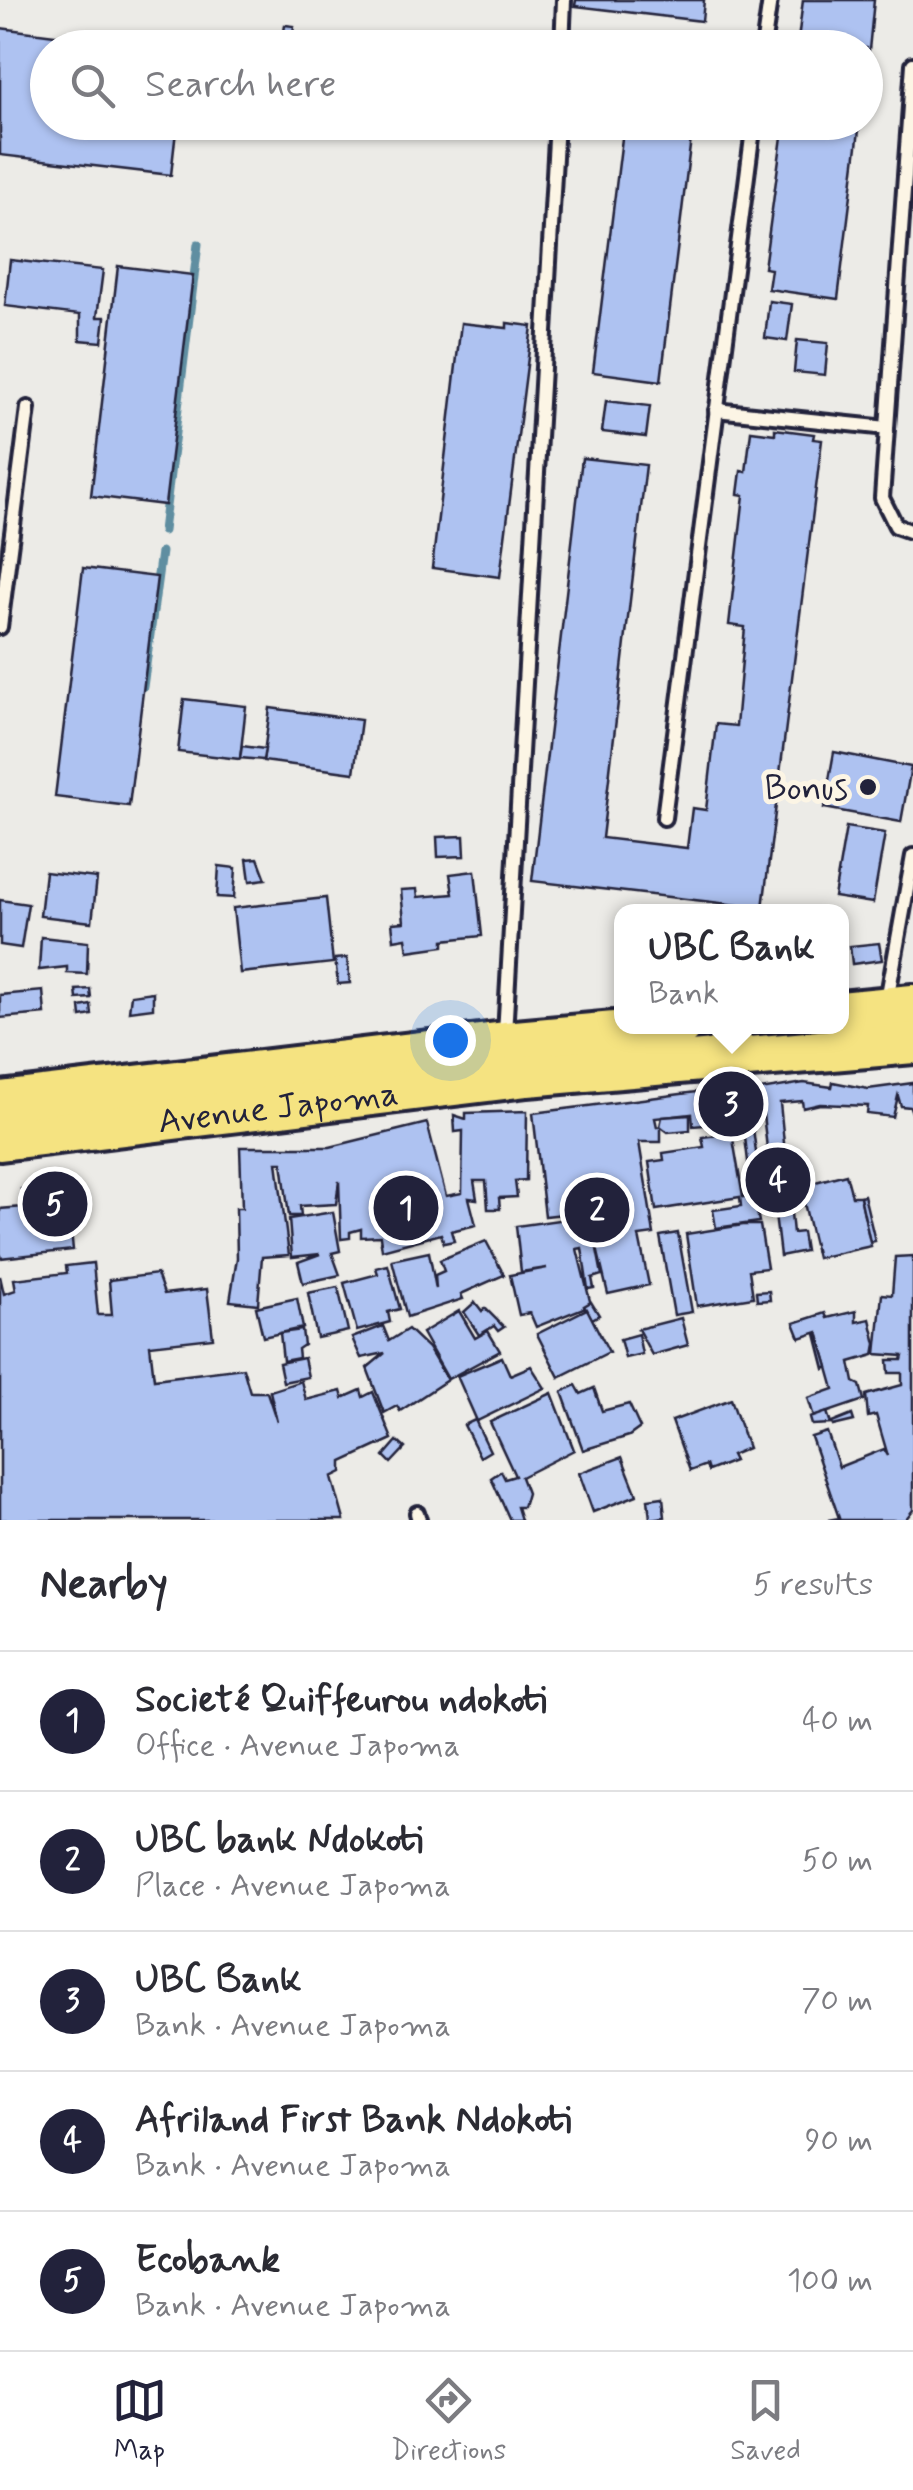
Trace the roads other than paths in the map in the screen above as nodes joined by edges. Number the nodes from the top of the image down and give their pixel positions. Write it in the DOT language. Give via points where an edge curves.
graph roads {
  1 [pos="564,0"];
  2 [pos="770,0"];
  3 [pos="563,30"];
  4 [pos="766,30"];
  5 [pos="913,64"];
  6 [pos="556,140"];
  7 [pos="752,140"];
  8 [pos="28,408"];
  9 [pos="716,410"];
  10 [pos="887,428"];
  11 [pos="913,532"];
  12 [pos="0,627"];
  13 [pos="664,818"];
  14 [pos="913,856"];
  15 [pos="849,1014"];
  16 [pos="897,1026"];
  17 [pos="614,1032"];
  18 [pos="849,1032"];
  19 [pos="838,1034"];
  20 [pos="504,1042"];
  21 [pos="0,1102"];
  22 [pos="0,1140"];
  1 -- 3 [label="lane"];
  2 -- 4 [label="lane"];
  5 -- 10 [label="lane"];
  6 -- 20 [label="lane"];
  7 -- 9 [label="lane"];
  8 -- 12 [label="lane"];
  9 -- 10 [label="lane"];
  9 -- 13 [label="lane"];
  10 -- 11 [label="lane" via="882,498 896,526"];
  14 -- 16 [label="lane"];
  15 -- 16 [label="main road"];
  16 -- 18 [label="main road, Avenue Japoma"];
  17 -- 20 [label="main road, Avenue Japoma"];
  19 -- 22 [label="main road, Avenue Japoma"];
  20 -- 21 [label="main road, Avenue Japoma"];
}
